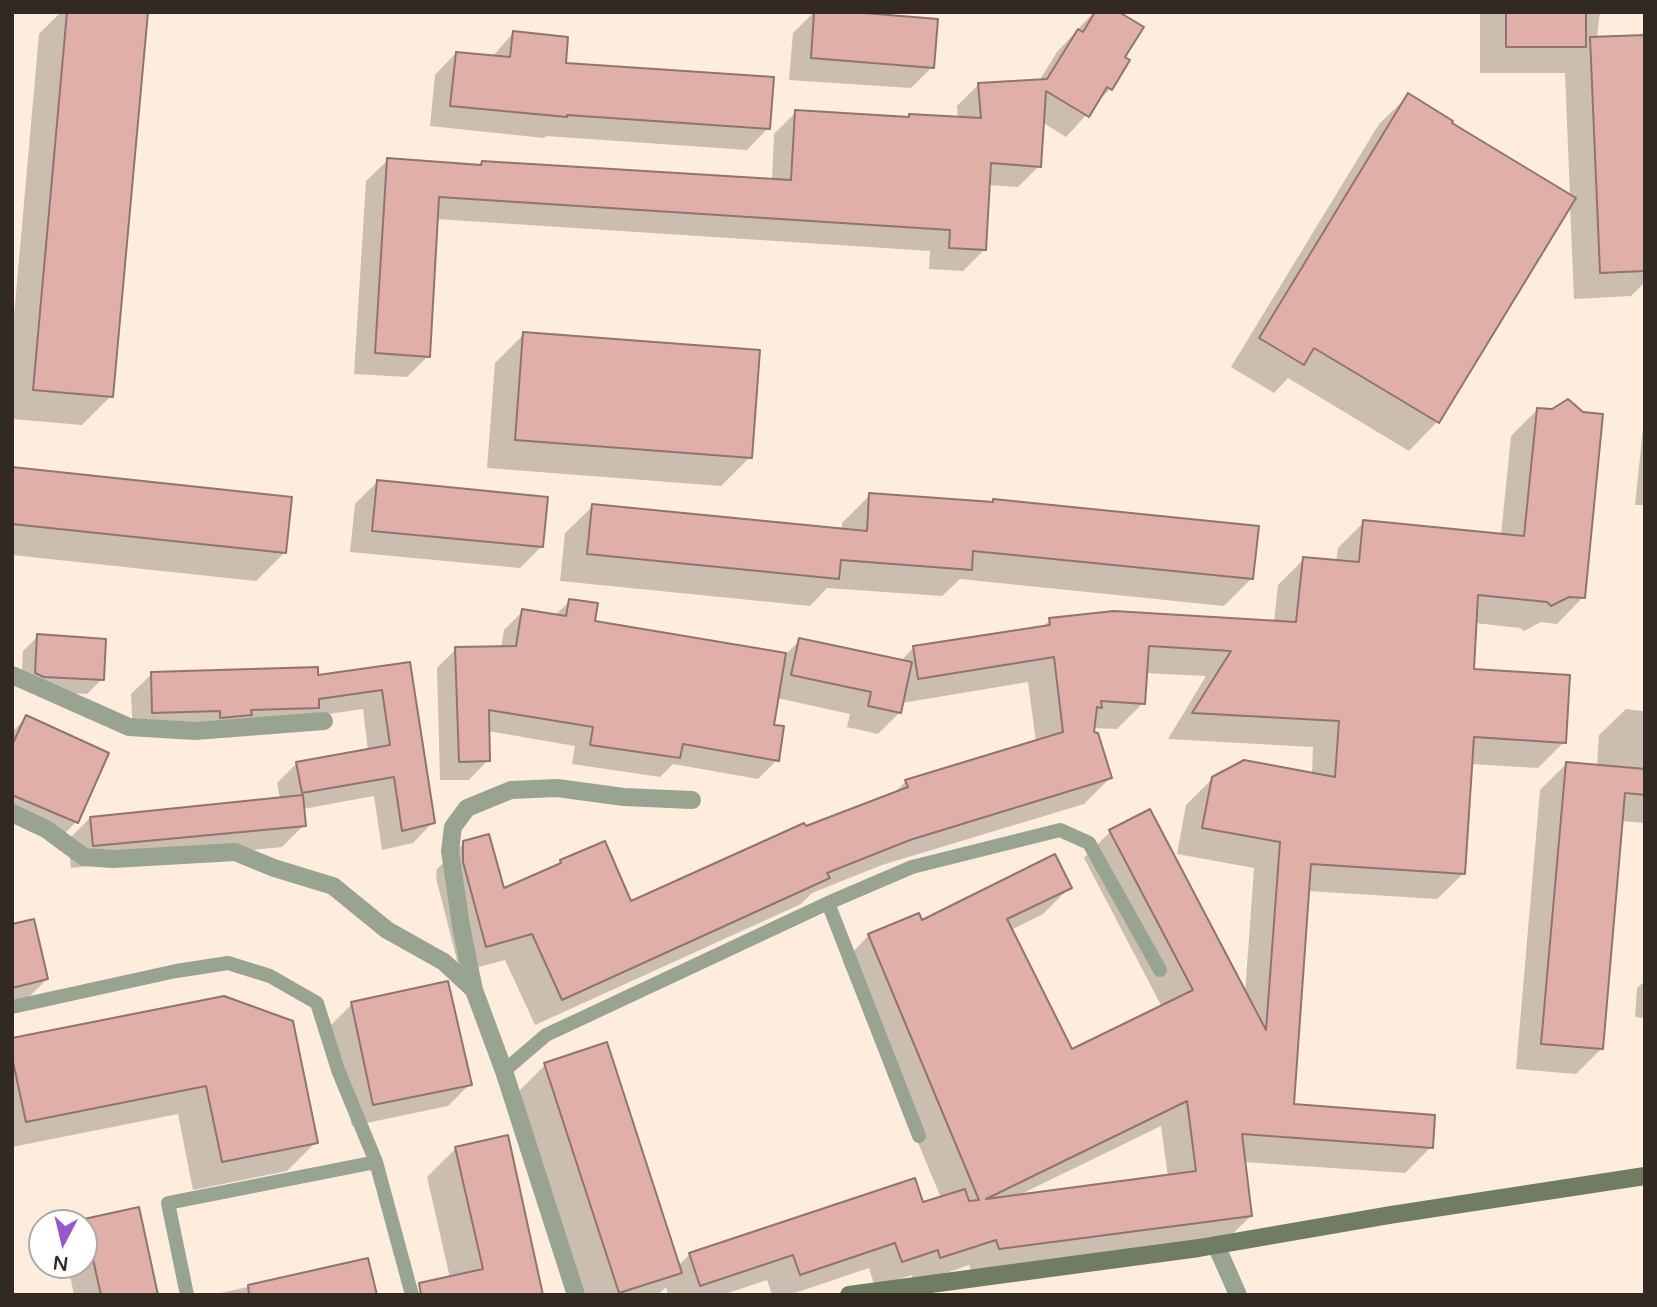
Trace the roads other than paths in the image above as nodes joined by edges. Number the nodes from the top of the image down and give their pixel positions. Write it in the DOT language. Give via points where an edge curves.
graph roads {
  1 [pos="12,675"];
  2 [pos="324,722"];
  3 [pos="692,800"];
  4 [pos="12,813"];
  5 [pos="828,903"];
  6 [pos="1160,970"];
  7 [pos="474,990"];
  8 [pos="12,1007"];
  9 [pos="504,1071"];
  10 [pos="919,1136"];
  11 [pos="376,1163"];
  12 [pos="1645,1176"];
  13 [pos="1216,1245"];
  14 [pos="187,1295"];
  15 [pos="412,1295"];
  16 [pos="576,1295"];
  17 [pos="849,1295"];
  18 [pos="1238,1295"];
  1 -- 2 [label="street" via="130,727 195,731"];
  3 -- 7 [label="street" via="557,788 511,790 467,808 453,827 450,851"];
  4 -- 7 [label="street" via="46,829 84,857 235,852 333,886 387,930 444,962"];
  5 -- 6 [label="lane" via="912,867 1060,830 1089,843"];
  5 -- 9 [label="lane" via="547,1035"];
  5 -- 10 [label="lane"];
  7 -- 9 [label="street"];
  8 -- 11 [label="lane" via="228,963 270,976 317,1003"];
  9 -- 16 [label="street"];
  11 -- 14 [label="lane" via="168,1203"];
  11 -- 15 [label="lane"];
  12 -- 13 [label="street"];
  13 -- 17 [label="street"];
  13 -- 18 [label="street"];
}
